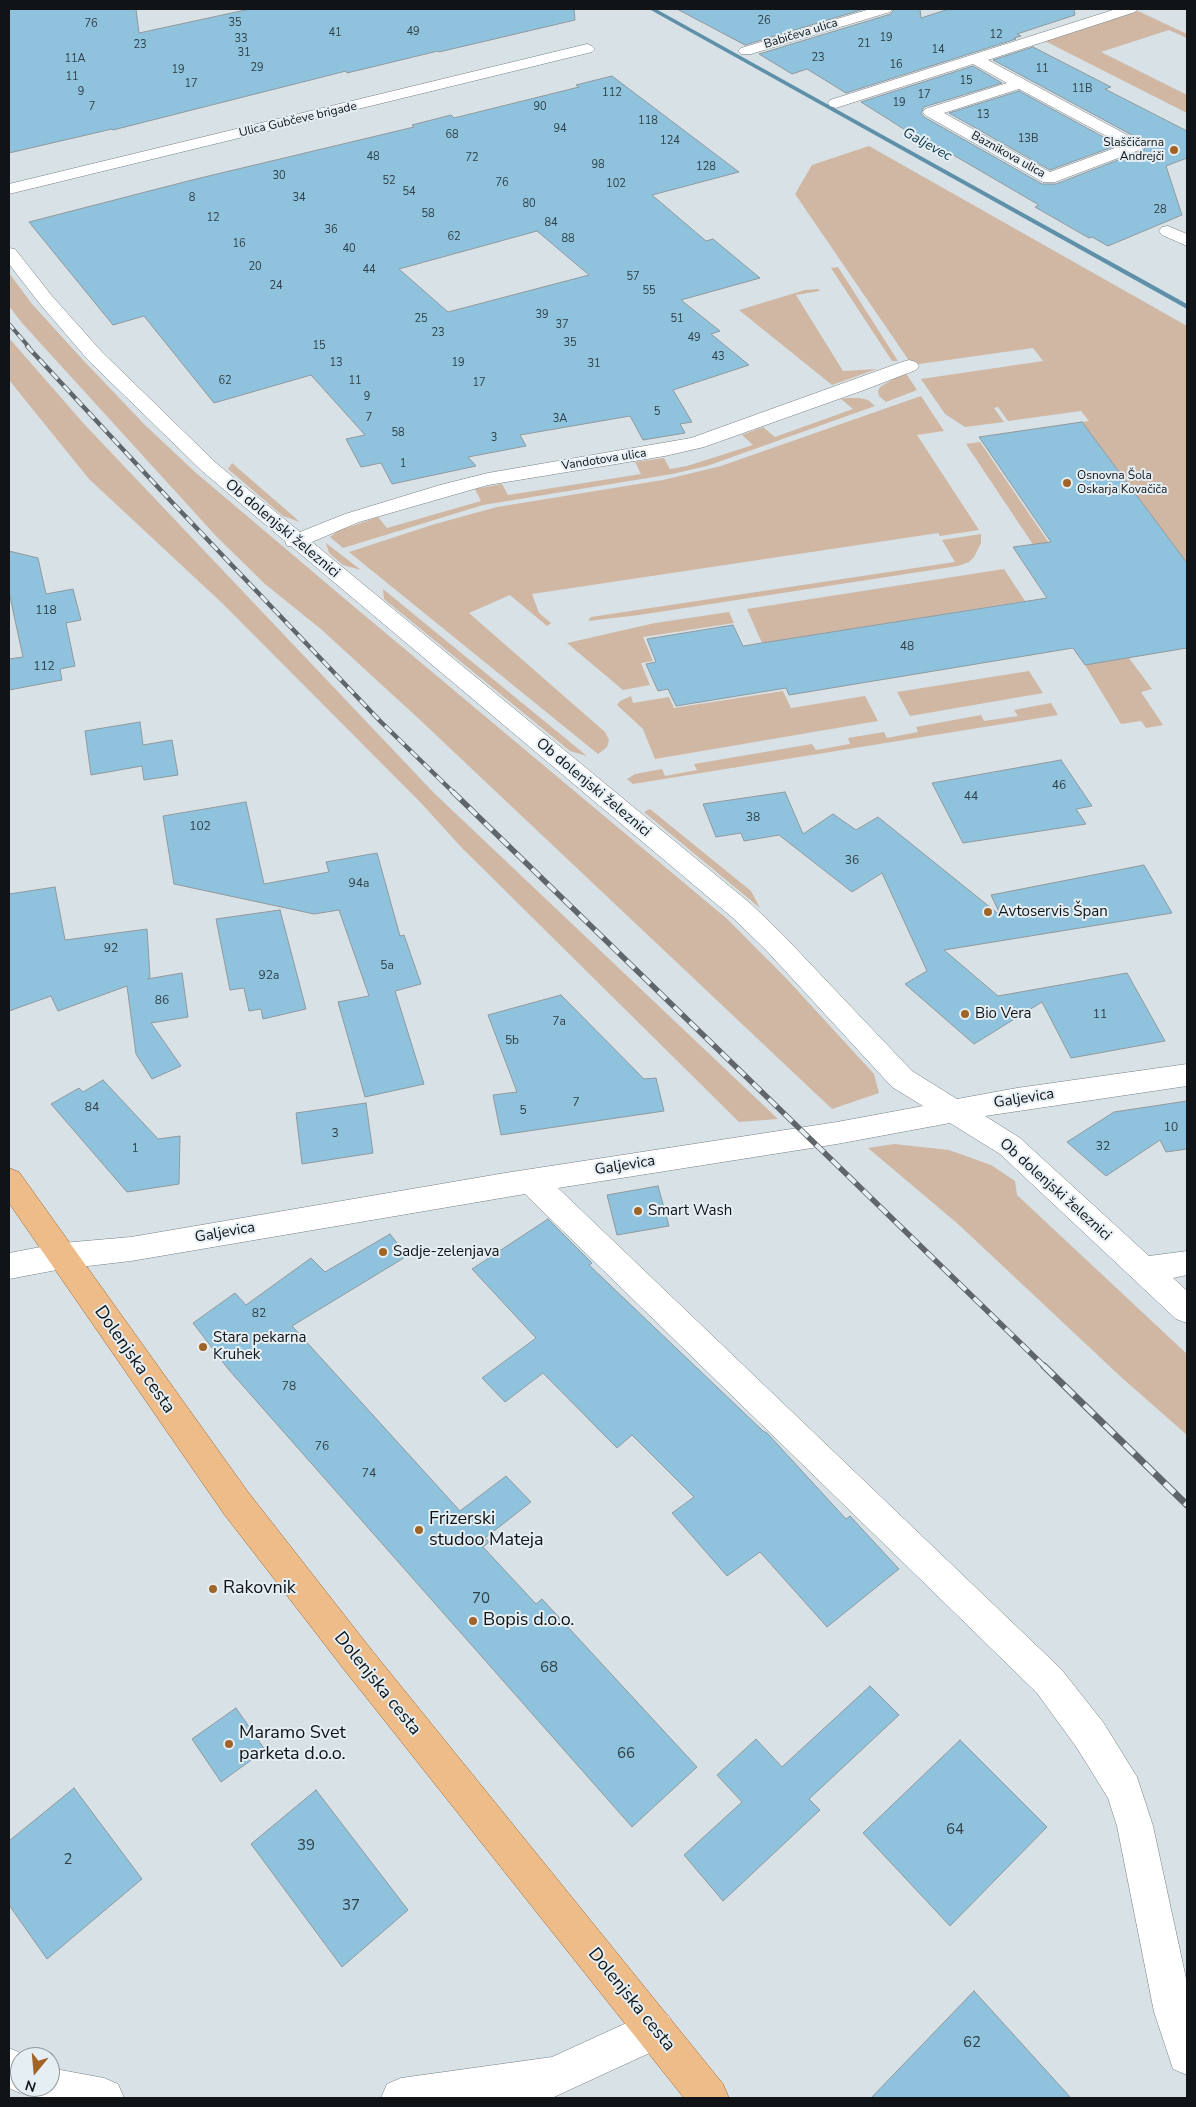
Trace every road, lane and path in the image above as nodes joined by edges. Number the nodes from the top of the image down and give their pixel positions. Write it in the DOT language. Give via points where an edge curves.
graph roads {
  1 [pos="885,9"];
  2 [pos="1130,9"];
  3 [pos="587,50"];
  4 [pos="746,51"];
  5 [pos="975,59"];
  6 [pos="1020,84"];
  7 [pos="836,104"];
  8 [pos="9,189"];
  9 [pos="1168,231"];
  10 [pos="1187,241"];
  11 [pos="9,252"];
  12 [pos="909,366"];
  13 [pos="295,541"];
  14 [pos="1187,1075"];
  15 [pos="953,1111"];
  16 [pos="9,1180"];
  17 [pos="531,1181"];
  18 [pos="62,1256"];
  19 [pos="1187,1263"];
  20 [pos="9,1266"];
  21 [pos="1143,1270"];
  22 [pos="1187,1310"];
  23 [pos="655,2030"];
  24 [pos="1187,2055"];
  25 [pos="60,2090"];
  26 [pos="104,2098"];
  27 [pos="401,2098"];
  28 [pos="709,2098"];
  1 -- 4 [label="street, Babičeva ulica"];
  2 -- 5 [label="street"];
  3 -- 8 [label="street, Ulica Gubčeve brigade"];
  5 -- 6 [label="street, Baznikova ulica"];
  5 -- 7 [label="street"];
  6 -- 6 [label="street, Baznikova ulica" via="1094,124 1136,146 1049,178 931,112"];
  9 -- 10 [label="street"];
  11 -- 13 [label="street, Ob dolenjski železnici" via="46,300 126,388 209,467"];
  12 -- 13 [label="street, Vandotova ulica" via="697,443 446,489 352,518"];
  13 -- 15 [label="street, Ob dolenjski železnici" via="742,911 902,1079"];
  14 -- 15 [label="street, Galjevica"];
  15 -- 17 [label="street, Galjevica" via="837,1133"];
  15 -- 21 [label="street, Ob dolenjski železnici" via="1010,1146"];
  16 -- 18 [label="main road, Dolenjska cesta"];
  17 -- 18 [label="street, Galjevica" via="131,1249"];
  17 -- 24 [label="street" via="1049,1681 1078,1719 1124,1790 1174,2012"];
  18 -- 20 [label="street"];
  18 -- 23 [label="main road, Dolenjska cesta" via="242,1511"];
  19 -- 21 [label="street"];
  21 -- 22 [label="street, Ob dolenjski železnici"];
  23 -- 27 [label="street" via="554,2077"];
  23 -- 28 [label="main road, Dolenjska cesta"];
  25 -- 26 [label="street"];
}
